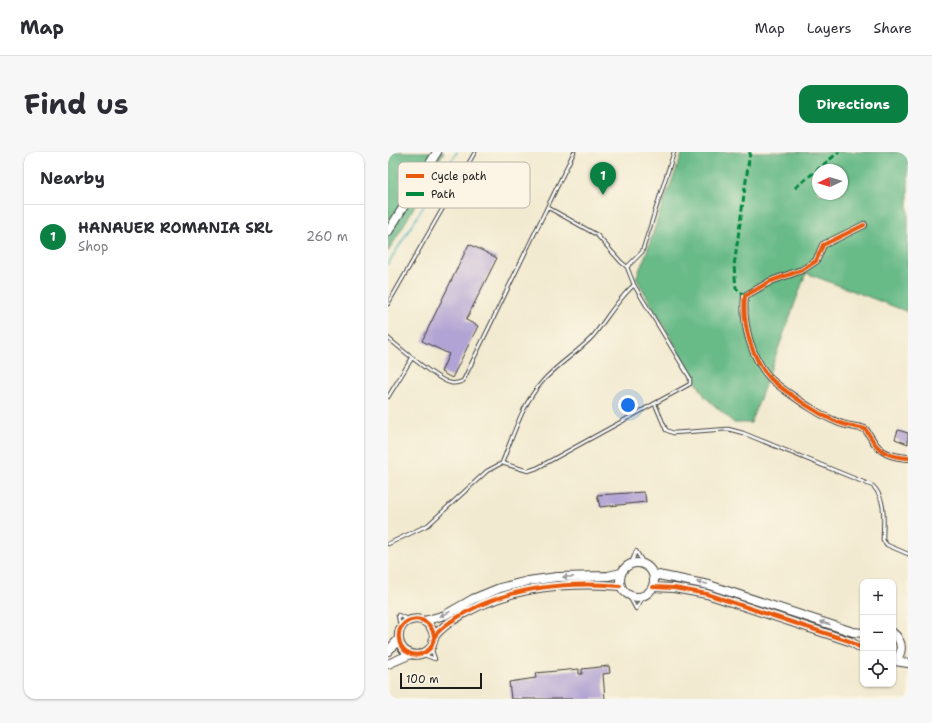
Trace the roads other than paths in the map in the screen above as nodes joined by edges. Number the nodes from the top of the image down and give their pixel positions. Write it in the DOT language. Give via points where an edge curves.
graph roads {
  1 [pos="437,152"];
  2 [pos="475,152"];
  3 [pos="574,152"];
  4 [pos="674,152"];
  5 [pos="431,162"];
  6 [pos="469,162"];
  7 [pos="547,207"];
  8 [pos="403,208"];
  9 [pos="443,208"];
  10 [pos="864,225"];
  11 [pos="388,232"];
  12 [pos="627,267"];
  13 [pos="634,285"];
  14 [pos="388,304"];
  15 [pos="388,338"];
  16 [pos="412,358"];
  17 [pos="388,397"];
  18 [pos="655,404"];
  19 [pos="908,458"];
  20 [pos="502,463"];
  21 [pos="388,544"];
  22 [pos="908,554"];
  23 [pos="630,564"];
  24 [pos="644,564"];
  25 [pos="621,573"];
  26 [pos="653,574"];
  27 [pos="620,586"];
  28 [pos="653,587"];
  29 [pos="424,621"];
  30 [pos="860,633"];
  31 [pos="896,635"];
  32 [pos="434,636"];
  33 [pos="399,639"];
  34 [pos="860,647"];
  35 [pos="905,648"];
  36 [pos="388,651"];
  37 [pos="411,654"];
  38 [pos="896,659"];
  39 [pos="896,661"];
  40 [pos="908,663"];
  41 [pos="388,664"];
  1 -- 5 [label="street"];
  2 -- 6 [label="lane"];
  3 -- 7 [label="lane"];
  4 -- 12 [label="lane" via="642,252"];
  7 -- 12 [label="lane" via="597,235"];
  7 -- 16 [label="lane" via="462,381 450,383"];
  8 -- 11 [label="street"];
  9 -- 14 [label="lane"];
  10 -- 19 [label="street" via="824,245 816,261 802,270 770,281 745,296 744,315 750,342 763,370 772,380 835,422 865,429 877,446 885,452 896,457"];
  12 -- 13 [label="lane"];
  13 -- 18 [label="lane" via="690,378 690,384"];
  13 -- 20 [label="lane" via="593,336 533,392"];
  15 -- 16 [label="lane"];
  16 -- 17 [label="lane"];
  18 -- 20 [label="lane" via="538,468 528,471"];
  18 -- 22 [label="lane" via="666,430 673,433 728,429 873,486 879,492 882,502 883,540 887,545"];
  20 -- 21 [label="lane" via="487,471 428,525"];
  23 -- 24 [label="street"];
  23 -- 24 [label="lane" via="636,551"];
  23 -- 25 [label="street"];
  24 -- 26 [label="street"];
  25 -- 27 [label="street"];
  25 -- 29 [label="street, one-way" via="608,576 592,574 557,577 507,586 473,599 445,615"];
  26 -- 28 [label="street"];
  30 -- 26 [label="street, one-way" via="709,585"];
  27 -- 28 [label="street" via="629,596 638,598 643,597"];
  27 -- 32 [label="street" via="558,586 502,596 450,622"];
  28 -- 34 [label="street" via="708,594 811,631 849,641"];
  29 -- 32 [label="street" via="431,627"];
  29 -- 33 [label="street" via="410,620 400,629"];
  31 -- 35 [label="street"];
  32 -- 37 [label="street" via="431,647 422,654"];
  33 -- 36 [label="street"];
  33 -- 37 [label="street" via="403,648"];
  35 -- 38 [label="street"];
  37 -- 41 [label="street"];
  39 -- 40 [label="street"];
}
